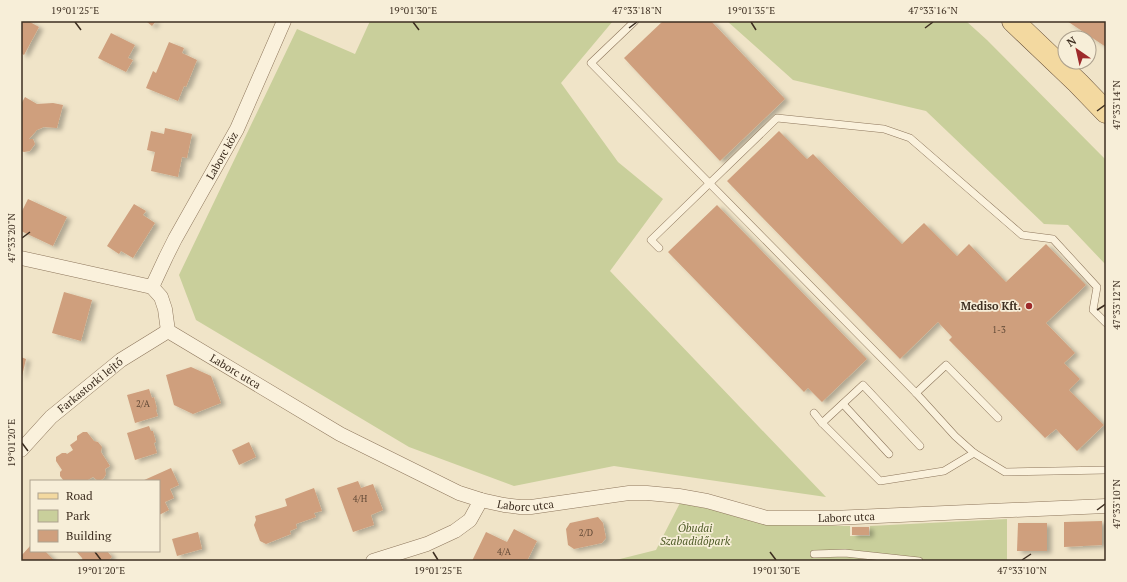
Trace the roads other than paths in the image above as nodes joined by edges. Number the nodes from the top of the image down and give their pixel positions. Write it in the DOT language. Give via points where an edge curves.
graph roads {
  1 [pos="284,21"];
  2 [pos="635,21"];
  3 [pos="1013,21"];
  4 [pos="1106,112"];
  5 [pos="710,183"];
  6 [pos="659,248"];
  7 [pos="21,258"];
  8 [pos="152,287"];
  9 [pos="1106,323"];
  10 [pos="168,331"];
  11 [pos="916,393"];
  12 [pos="843,404"];
  13 [pos="814,413"];
  14 [pos="998,418"];
  15 [pos="822,423"];
  16 [pos="920,446"];
  17 [pos="21,450"];
  18 [pos="974,453"];
  19 [pos="889,454"];
  20 [pos="1106,470"];
  21 [pos="481,500"];
  22 [pos="1106,506"];
  23 [pos="814,554"];
  24 [pos="373,561"];
  25 [pos="919,561"];
  1 -- 8 [label="street, Laborc köz" via="237,129"];
  2 -- 5 [label="lane" via="592,63"];
  3 -- 4 [label="main road"];
  5 -- 6 [label="lane" via="651,240"];
  5 -- 9 [label="lane" via="777,118 884,129 910,138 1022,235 1053,239 1097,287 1093,310"];
  5 -- 11 [label="lane"];
  7 -- 8 [label="street"];
  8 -- 10 [label="street" via="161,297"];
  10 -- 17 [label="street, Farkastorki lejtő" via="121,360 51,417"];
  10 -- 21 [label="street, Laborc utca" via="340,434 459,493"];
  11 -- 14 [label="lane" via="946,365"];
  11 -- 18 [label="lane"];
  12 -- 15 [label="lane"];
  12 -- 16 [label="lane" via="863,385"];
  12 -- 19 [label="lane"];
  13 -- 15 [label="lane"];
  15 -- 18 [label="lane" via="880,481 944,471"];
  18 -- 20 [label="lane" via="1005,472"];
  21 -- 22 [label="street, Laborc utca" via="520,507 629,493 648,493 707,500 767,518 832,518"];
  21 -- 24 [label="street" via="470,520 455,531 427,544"];
  23 -- 25 [label="lane" via="845,553"];
}
